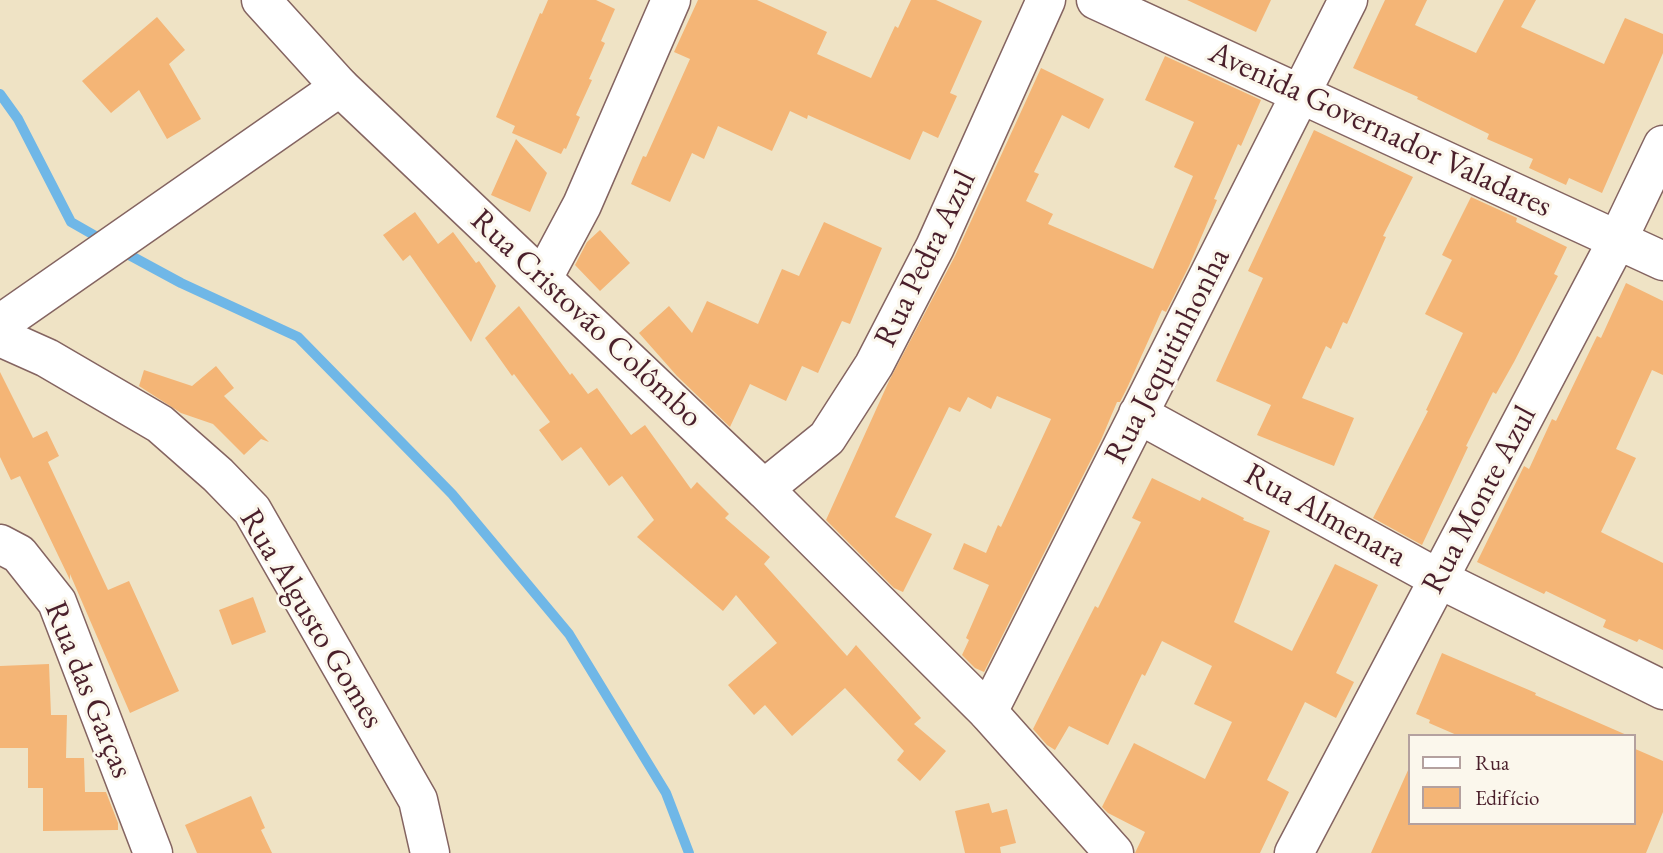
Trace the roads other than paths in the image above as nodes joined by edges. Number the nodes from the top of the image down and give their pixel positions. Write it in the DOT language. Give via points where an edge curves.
graph roads {
  1 [pos="261,0"];
  2 [pos="671,0"];
  3 [pos="1046,0"];
  4 [pos="1096,0"];
  5 [pos="1348,0"];
  6 [pos="340,87"];
  7 [pos="1301,94"];
  8 [pos="1663,145"];
  9 [pos="1618,239"];
  10 [pos="1663,261"];
  11 [pos="544,278"];
  12 [pos="0,324"];
  13 [pos="0,337"];
  14 [pos="1138,414"];
  15 [pos="764,489"];
  16 [pos="0,544"];
  17 [pos="1439,579"];
  18 [pos="1663,690"];
  19 [pos="988,712"];
  20 [pos="1104,848"];
  21 [pos="153,853"];
  22 [pos="430,853"];
  23 [pos="1294,853"];
  1 -- 6 [label="street, Rua Cristovão Colômbo"];
  2 -- 11 [label="street" via="582,205"];
  3 -- 15 [label="street, Rua Pedra Azul" via="936,247 874,365 827,438"];
  4 -- 7 [label="street, Avenida Governador Valadares"];
  5 -- 7 [label="street, Rua Jequitinhonha"];
  6 -- 11 [label="street, Rua Cristovão Colômbo"];
  6 -- 12 [label="street"];
  7 -- 9 [label="street, Avenida Governador Valadares"];
  7 -- 14 [label="street, Rua Jequitinhonha"];
  8 -- 9 [label="street, Rua Monte Azul"];
  9 -- 10 [label="street, Avenida Governador Valadares"];
  9 -- 17 [label="street, Rua Monte Azul"];
  11 -- 15 [label="street, Rua Cristovão Colômbo"];
  13 -- 22 [label="street, Rua Algusto Gomes" via="47,358 160,424 252,510 418,800"];
  14 -- 17 [label="street, Rua Almenara"];
  14 -- 19 [label="street, Rua Jequitinhonha"];
  15 -- 19 [label="street, Rua Cristovão Colômbo"];
  16 -- 21 [label="street, Rua das Garças" via="19,554 57,602"];
  17 -- 18 [label="street, Rua Almenara"];
  17 -- 23 [label="street, Rua Monte Azul"];
  19 -- 20 [label="street, Rua Cristovão Colômbo"];
}
